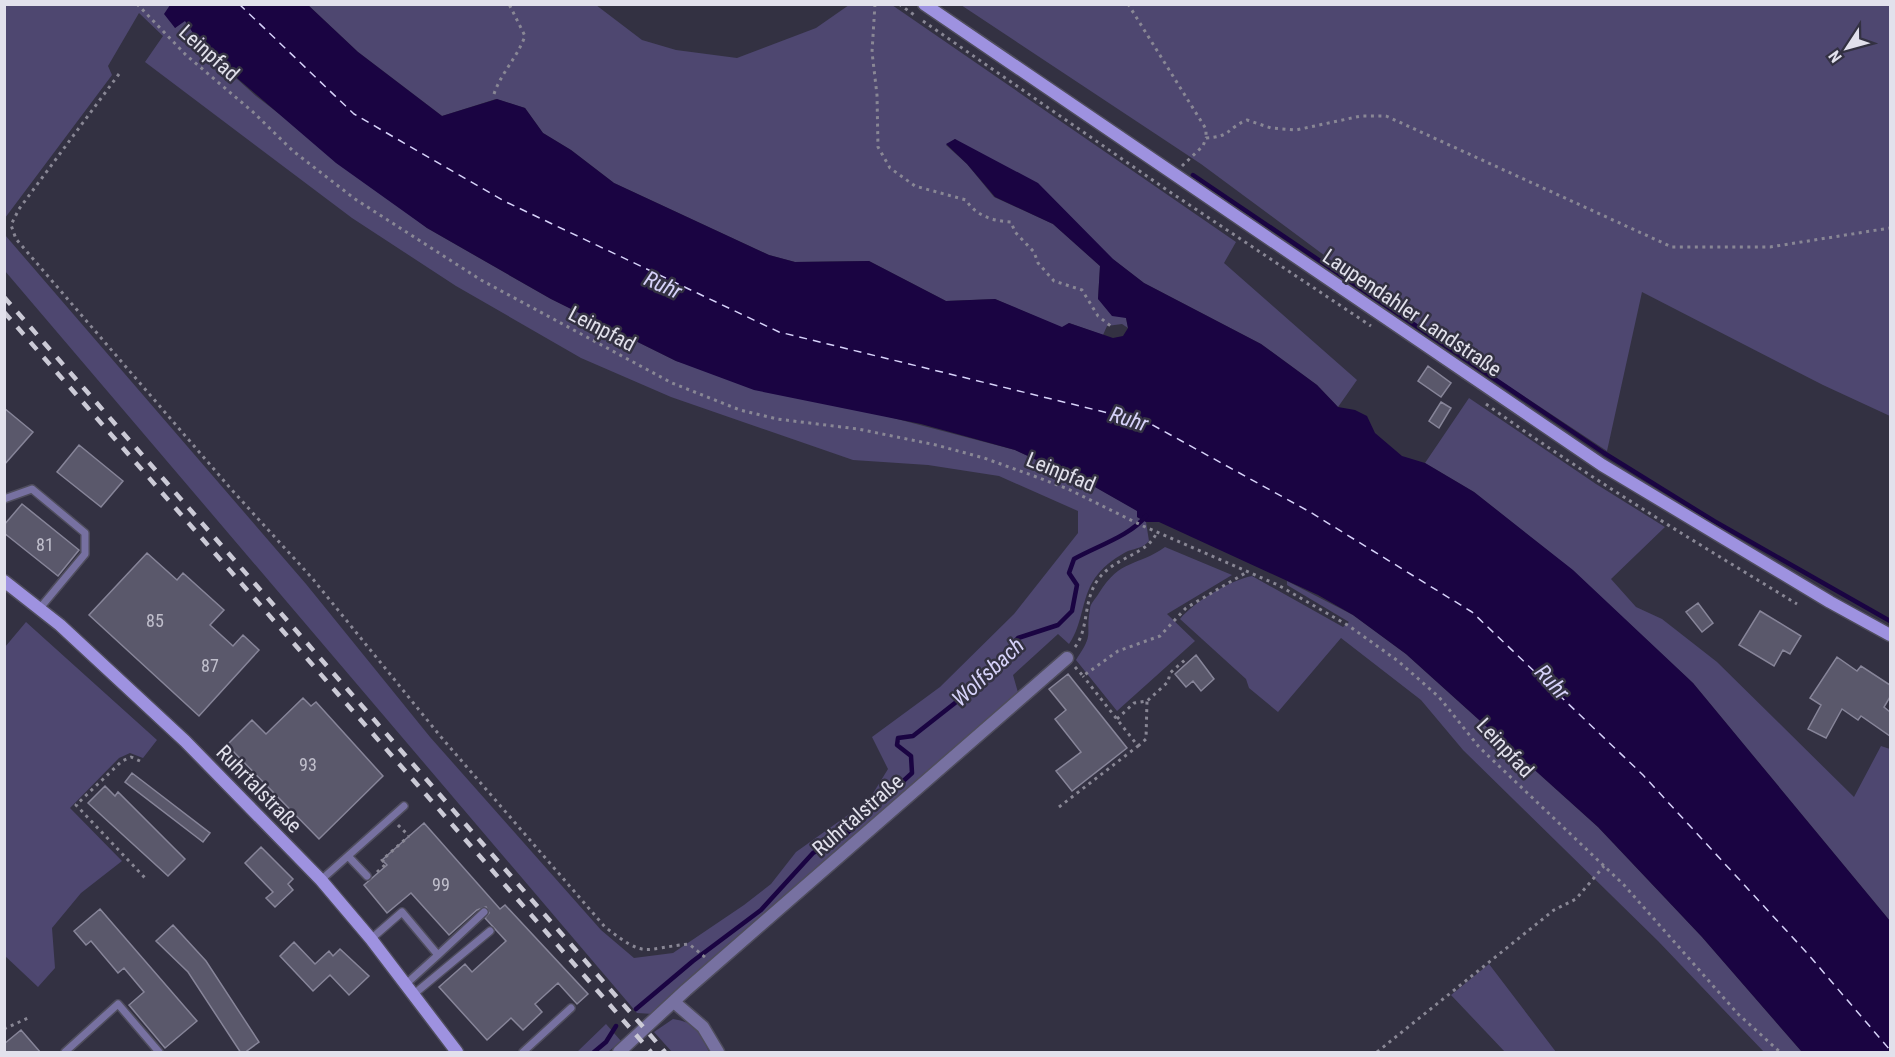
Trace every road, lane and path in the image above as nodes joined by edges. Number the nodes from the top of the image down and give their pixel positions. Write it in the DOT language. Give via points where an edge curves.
graph roads {
  1 [pos="137,4"];
  2 [pos="509,4"];
  3 [pos="875,4"];
  4 [pos="924,4"];
  5 [pos="1128,4"];
  6 [pos="118,74"];
  7 [pos="494,94"];
  8 [pos="1206,138"];
  9 [pos="1173,175"];
  10 [pos="1890,228"];
  11 [pos="1112,327"];
  12 [pos="4,499"];
  13 [pos="1157,532"];
  14 [pos="1248,572"];
  15 [pos="4,581"];
  16 [pos="40,608"];
  17 [pos="1890,635"];
  18 [pos="1067,657"];
  19 [pos="1186,658"];
  20 [pos="1083,676"];
  21 [pos="1147,701"];
  22 [pos="1117,719"];
  23 [pos="1138,746"];
  24 [pos="140,761"];
  25 [pos="404,806"];
  26 [pos="1059,807"];
  27 [pos="391,817"];
  28 [pos="348,856"];
  29 [pos="1604,866"];
  30 [pos="368,877"];
  31 [pos="146,879"];
  32 [pos="321,880"];
  33 [pos="484,912"];
  34 [pos="490,931"];
  35 [pos="371,939"];
  36 [pos="438,955"];
  37 [pos="706,958"];
  38 [pos="410,989"];
  39 [pos="675,1002"];
  40 [pos="571,1008"];
  41 [pos="28,1018"];
  42 [pos="4,1029"];
  43 [pos="454,1052"];
  44 [pos="65,1053"];
  45 [pos="159,1053"];
  46 [pos="523,1053"];
  47 [pos="619,1053"];
  48 [pos="718,1053"];
  49 [pos="1377,1053"];
  50 [pos="1780,1053"];
  1 -- 13 [label="path, Leinpfad" via="186,55 253,111 293,151 355,199 481,280 672,383 740,410 777,419 858,429 960,451 1068,489"];
  2 -- 7 [label="path" via="525,36"];
  3 -- 11 [label="path" via="872,52 878,147 890,168 915,186 966,200 973,210 995,221 1011,222 1054,281 1082,291 1098,316"];
  4 -- 9 [label="main road, Laupendahler Landstraße"];
  5 -- 8 [label="path" via="1206,129"];
  6 -- 37 [label="path" via="19,209 11,225 16,239 312,578 441,737 604,927 641,951 689,944"];
  8 -- 9 [label="path" via="1203,146"];
  8 -- 10 [label="path" via="1222,137 1247,120 1271,128 1296,130 1360,116 1386,116 1672,247 1770,247"];
  9 -- 17 [label="main road, Laupendahler Landstraße" via="1602,465"];
  12 -- 16 [label="lane" via="32,489 85,533 84,554"];
  13 -- 14 [label="path, Leinpfad"];
  13 -- 18 [label="path" via="1149,546 1120,560 1095,584 1082,639"];
  14 -- 20 [label="path" via="1186,608 1160,636 1118,651"];
  14 -- 29 [label="path, Leinpfad" via="1349,626 1398,662 1439,697 1487,755"];
  15 -- 16 [label="main road, Ruhrtalstraße"];
  16 -- 32 [label="main road, Ruhrtalstraße" via="185,741"];
  18 -- 20 [label="path"];
  18 -- 39 [label="street, Ruhrtalstraße"];
  19 -- 21 [label="path"];
  20 -- 22 [label="path"];
  21 -- 22 [label="path" via="1134,703"];
  21 -- 23 [label="path" via="1146,739"];
  22 -- 23 [label="path"];
  23 -- 26 [label="path"];
  24 -- 31 [label="path" via="130,757 122,761 76,805"];
  25 -- 27 [label="lane"];
  27 -- 28 [label="lane"];
  27 -- 30 [label="path" via="409,836 382,860 386,864"];
  28 -- 30 [label="lane"];
  28 -- 32 [label="lane"];
  29 -- 49 [label="path" via="1576,899 1554,910"];
  29 -- 50 [label="path, Leinpfad" via="1737,1014"];
  32 -- 35 [label="main road, Ruhrtalstraße"];
  33 -- 36 [label="lane"];
  34 -- 38 [label="lane"];
  35 -- 36 [label="lane" via="402,912"];
  35 -- 38 [label="main road, Ruhrtalstraße"];
  36 -- 38 [label="lane"];
  38 -- 43 [label="main road, Ruhrtalstraße"];
  39 -- 47 [label="street, Ruhrtalstraße"];
  39 -- 48 [label="street" via="703,1027"];
  40 -- 46 [label="lane"];
  41 -- 42 [label="path"];
  44 -- 45 [label="lane" via="118,1004"];
}
